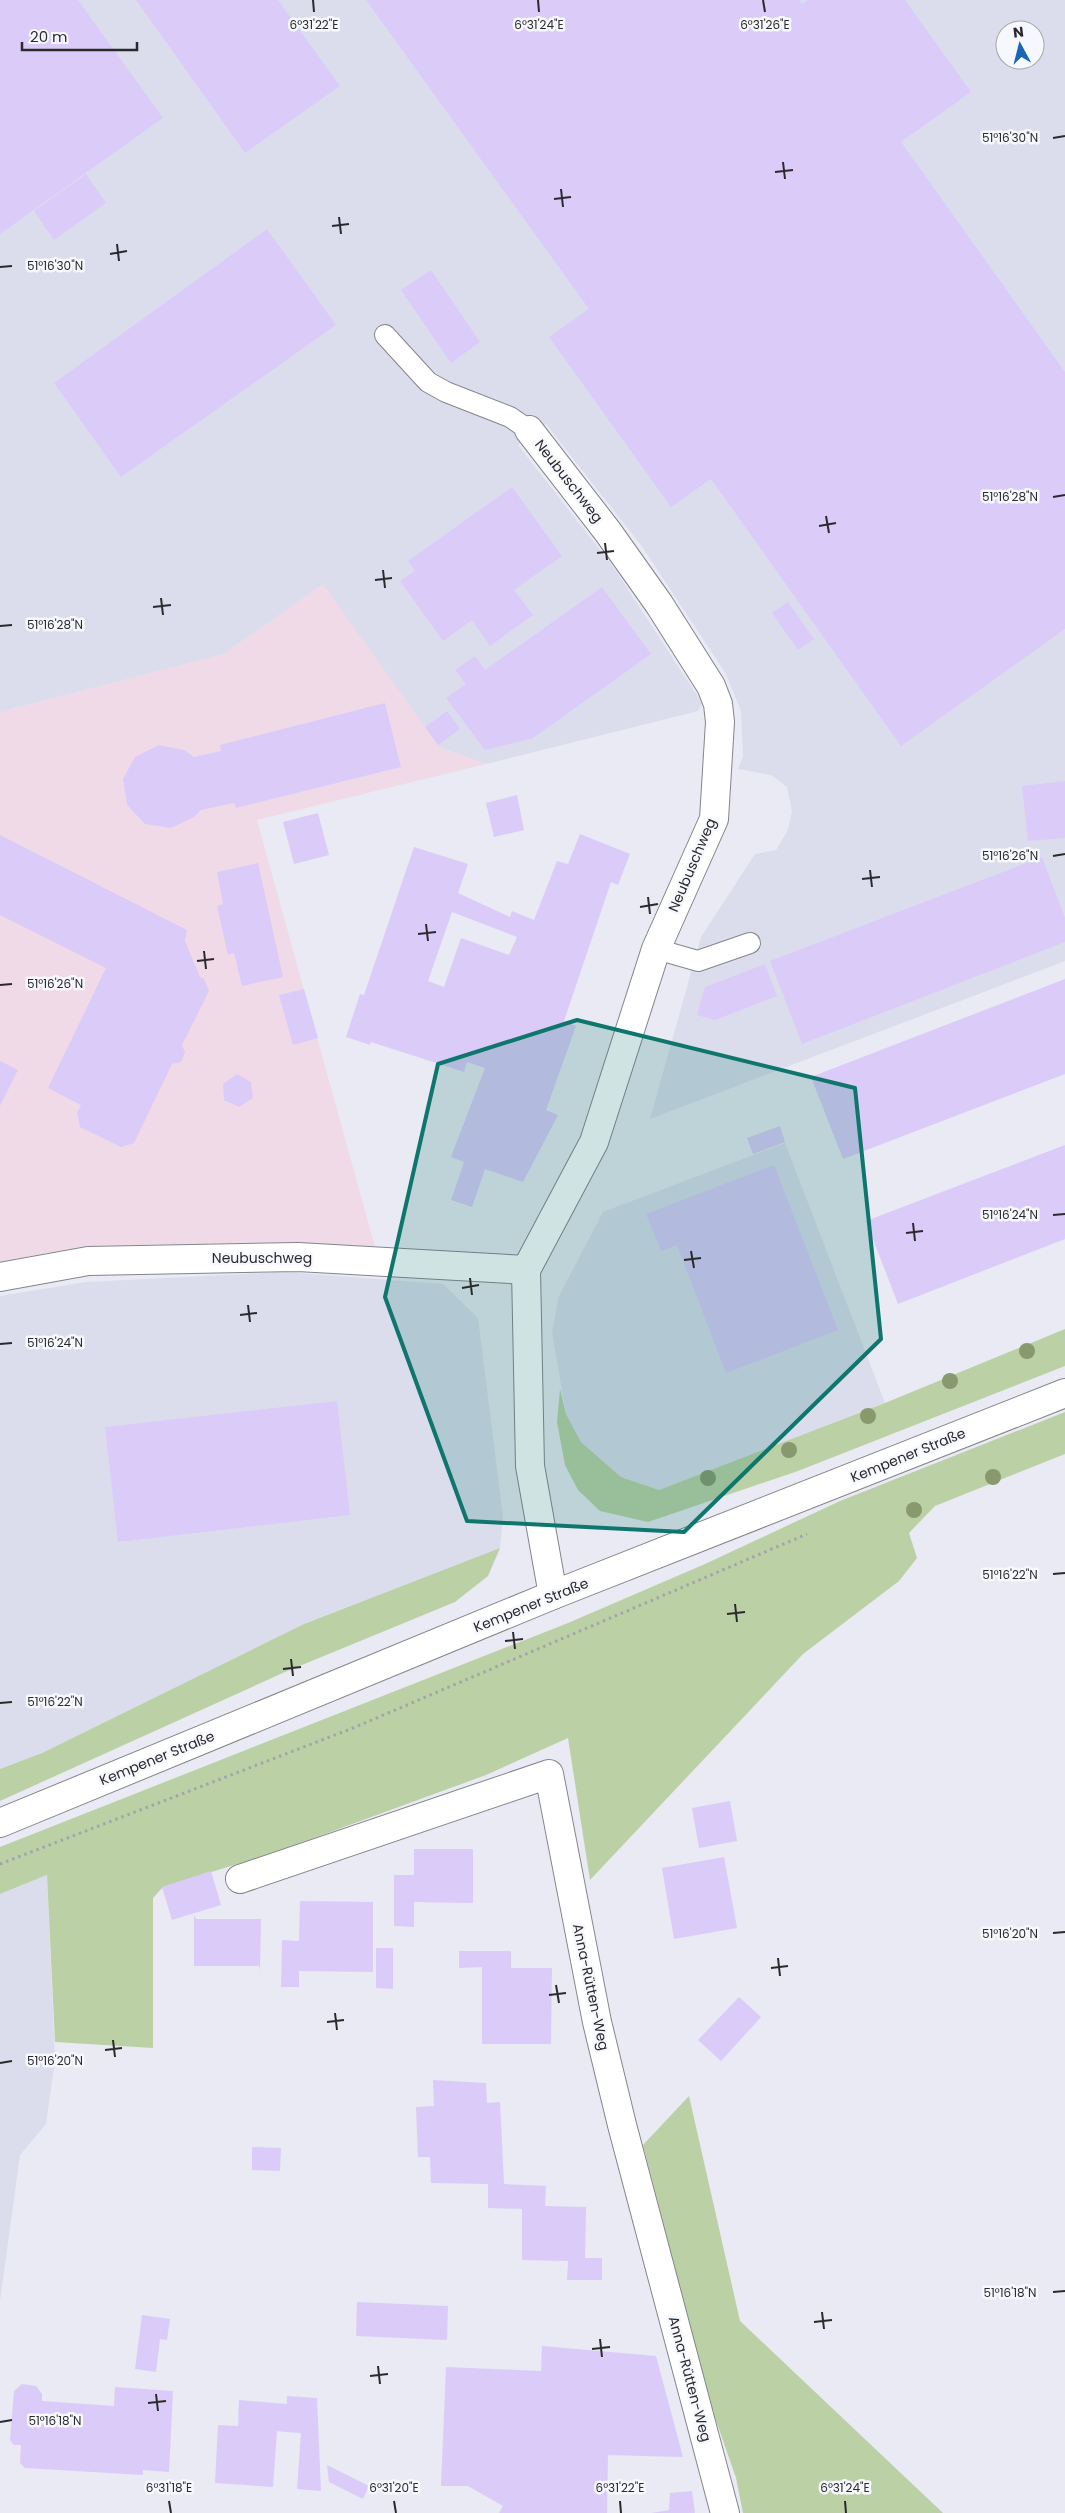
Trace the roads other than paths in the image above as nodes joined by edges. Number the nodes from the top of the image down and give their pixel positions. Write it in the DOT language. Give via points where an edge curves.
graph roads {
  1 [pos="385,335"];
  2 [pos="529,430"];
  3 [pos="750,943"];
  4 [pos="656,949"];
  5 [pos="526,1270"];
  6 [pos="0,1277"];
  7 [pos="1065,1393"];
  8 [pos="553,1595"];
  9 [pos="0,1823"];
  10 [pos="240,1879"];
  11 [pos="726,2513"];
  1 -- 2 [label="lane" via="428,382 510,417"];
  2 -- 4 [label="street, Neubuschweg" via="654,596 701,669 718,704 720,722 714,819"];
  3 -- 4 [label="lane" via="698,962"];
  4 -- 5 [label="street, Neubuschweg" via="594,1142"];
  5 -- 6 [label="street, Neubuschweg" via="298,1257 88,1261"];
  5 -- 8 [label="street, Neubuschweg" via="530,1466"];
  7 -- 8 [label="street, Kempener Straße"];
  8 -- 9 [label="street, Kempener Straße"];
  10 -- 11 [label="street, Anna-Rütten-Weg" via="549,1774 598,2022 622,2125"];
}
